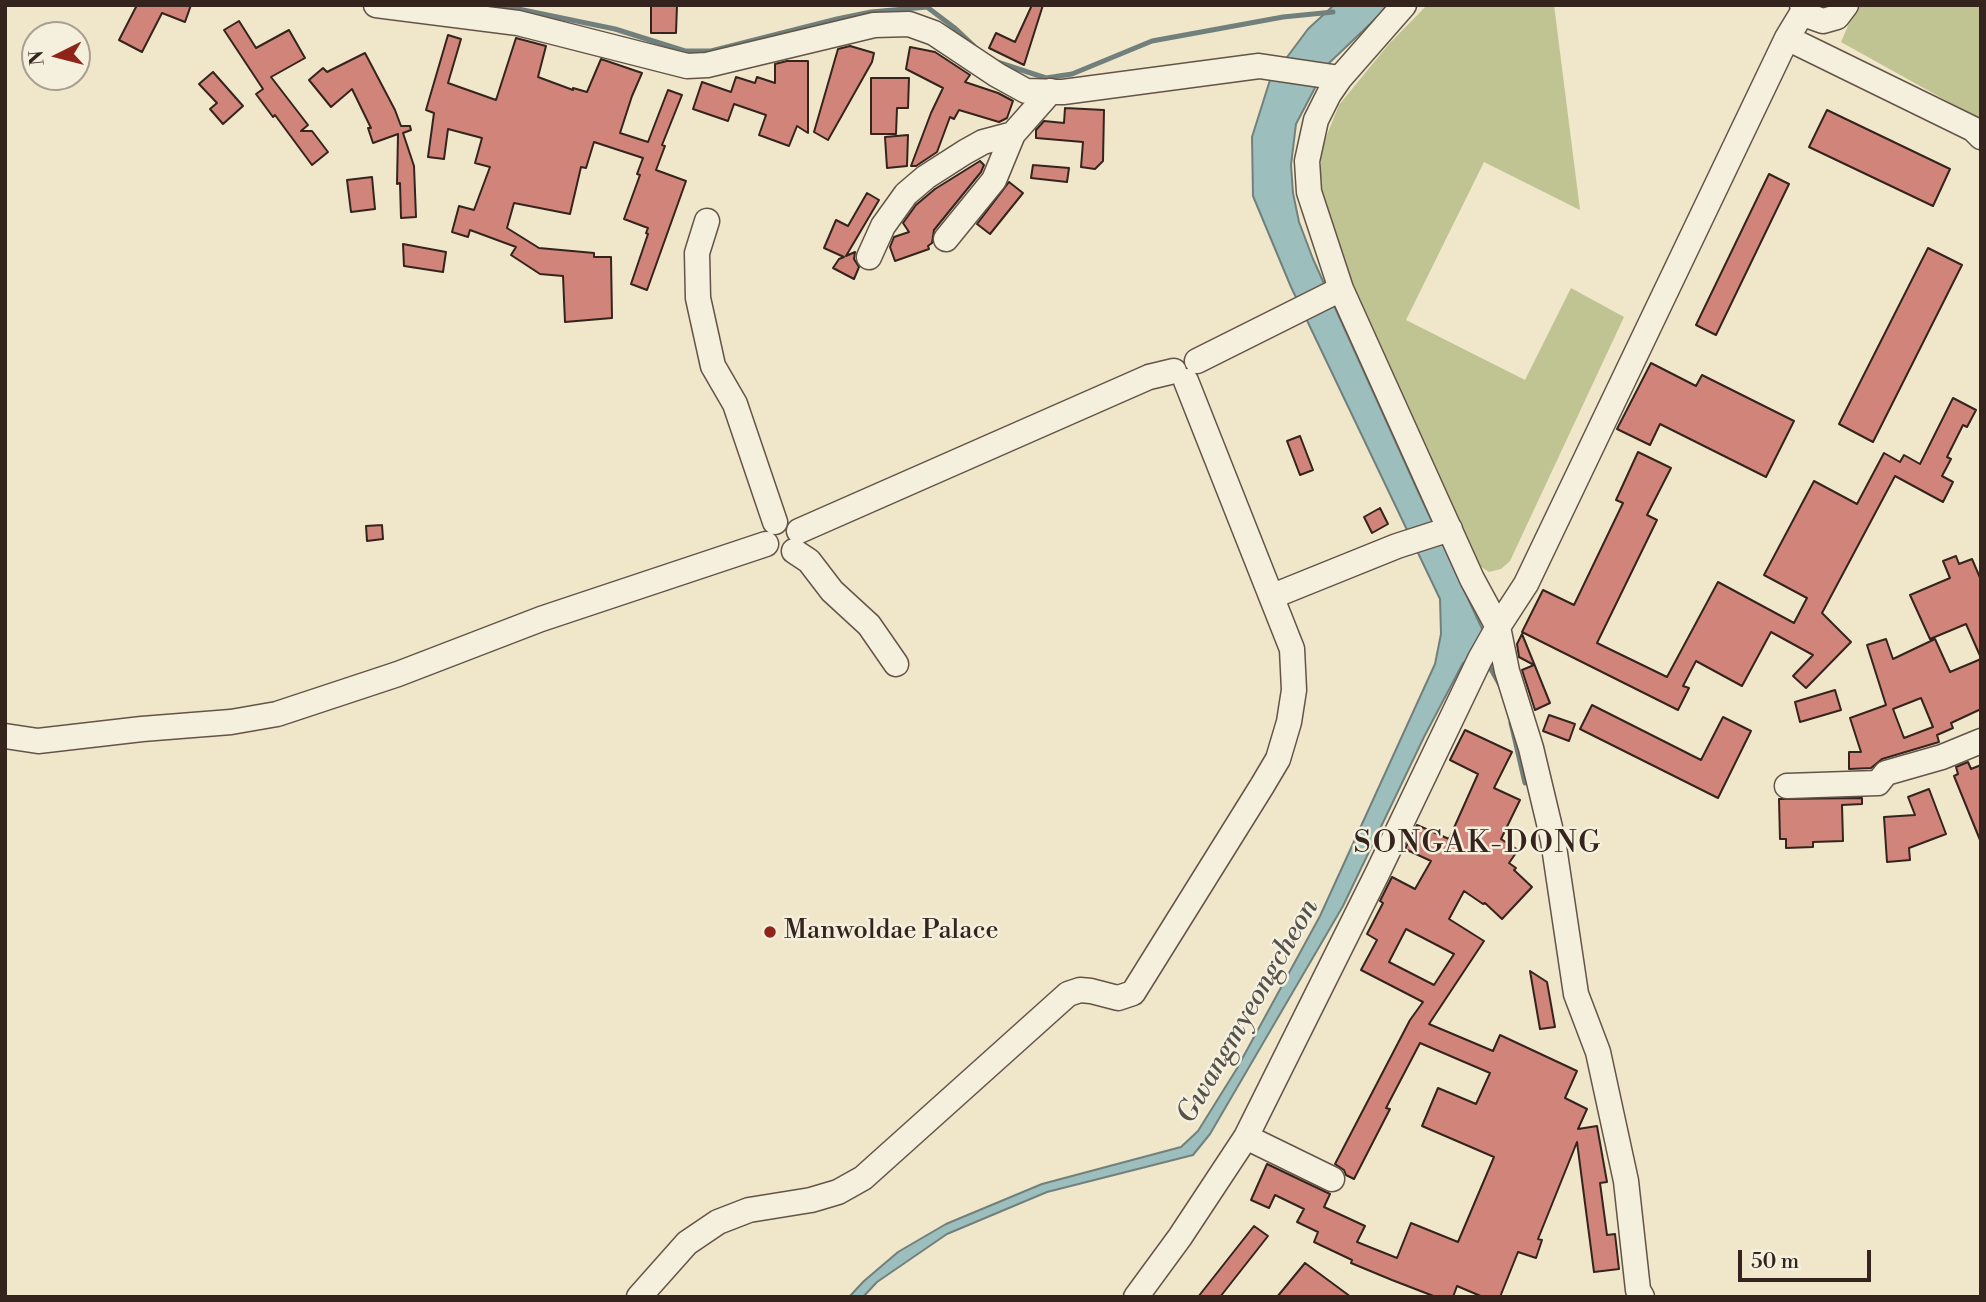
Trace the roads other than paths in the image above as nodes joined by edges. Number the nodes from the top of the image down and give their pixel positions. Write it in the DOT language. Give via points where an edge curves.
graph roads {
  1 [pos="376,5"];
  2 [pos="1404,5"];
  3 [pos="1846,5"];
  4 [pos="1803,8"];
  5 [pos="1787,38"];
  6 [pos="1331,77"];
  7 [pos="1051,91"];
  8 [pos="1013,134"];
  9 [pos="1981,137"];
  10 [pos="707,221"];
  11 [pos="946,239"];
  12 [pos="869,257"];
  13 [pos="1335,292"];
  14 [pos="1186,371"];
  15 [pos="1444,530"];
  16 [pos="770,533"];
  17 [pos="797,541"];
  18 [pos="1273,596"];
  19 [pos="1490,643"];
  20 [pos="896,664"];
  21 [pos="5,736"];
  22 [pos="1981,741"];
  23 [pos="1787,786"];
  24 [pos="1246,1138"];
  25 [pos="1332,1179"];
  26 [pos="639,1297"];
  27 [pos="1136,1297"];
  28 [pos="1642,1297"];
  1 -- 7 [label="street" via="518,23 687,66 874,25 909,24 934,33 1026,91"];
  2 -- 6 [label="street"];
  3 -- 4 [label="street" via="1830,20 1816,19"];
  4 -- 5 [label="street"];
  5 -- 9 [label="street"];
  5 -- 19 [label="street" via="1526,584"];
  6 -- 7 [label="street" via="1273,67"];
  6 -- 13 [label="street" via="1307,161"];
  7 -- 8 [label="street"];
  8 -- 11 [label="street" via="994,180"];
  8 -- 12 [label="street" via="965,152 906,194 883,226"];
  10 -- 16 [label="street" via="697,253 698,298 713,366 735,404"];
  13 -- 14 [label="street"];
  13 -- 15 [label="street"];
  14 -- 17 [label="street" via="1149,377"];
  14 -- 18 [label="street"];
  15 -- 18 [label="street"];
  15 -- 19 [label="street" via="1472,579"];
  16 -- 17 [label="street" via="781,520 792,522"];
  16 -- 21 [label="street" via="398,674 277,714 38,741"];
  17 -- 20 [label="street" via="832,591 869,625"];
  18 -- 26 [label="street" via="1292,649 1294,690 1278,759 1133,993 1118,998 1080,990 1068,994 863,1178 838,1192 749,1210 718,1222 687,1243"];
  19 -- 24 [label="street"];
  19 -- 28 [label="street" via="1507,671 1553,840 1576,994 1598,1052 1626,1181"];
  22 -- 23 [label="street" via="1886,773 1878,783"];
  24 -- 25 [label="street"];
  24 -- 27 [label="street"];
}
